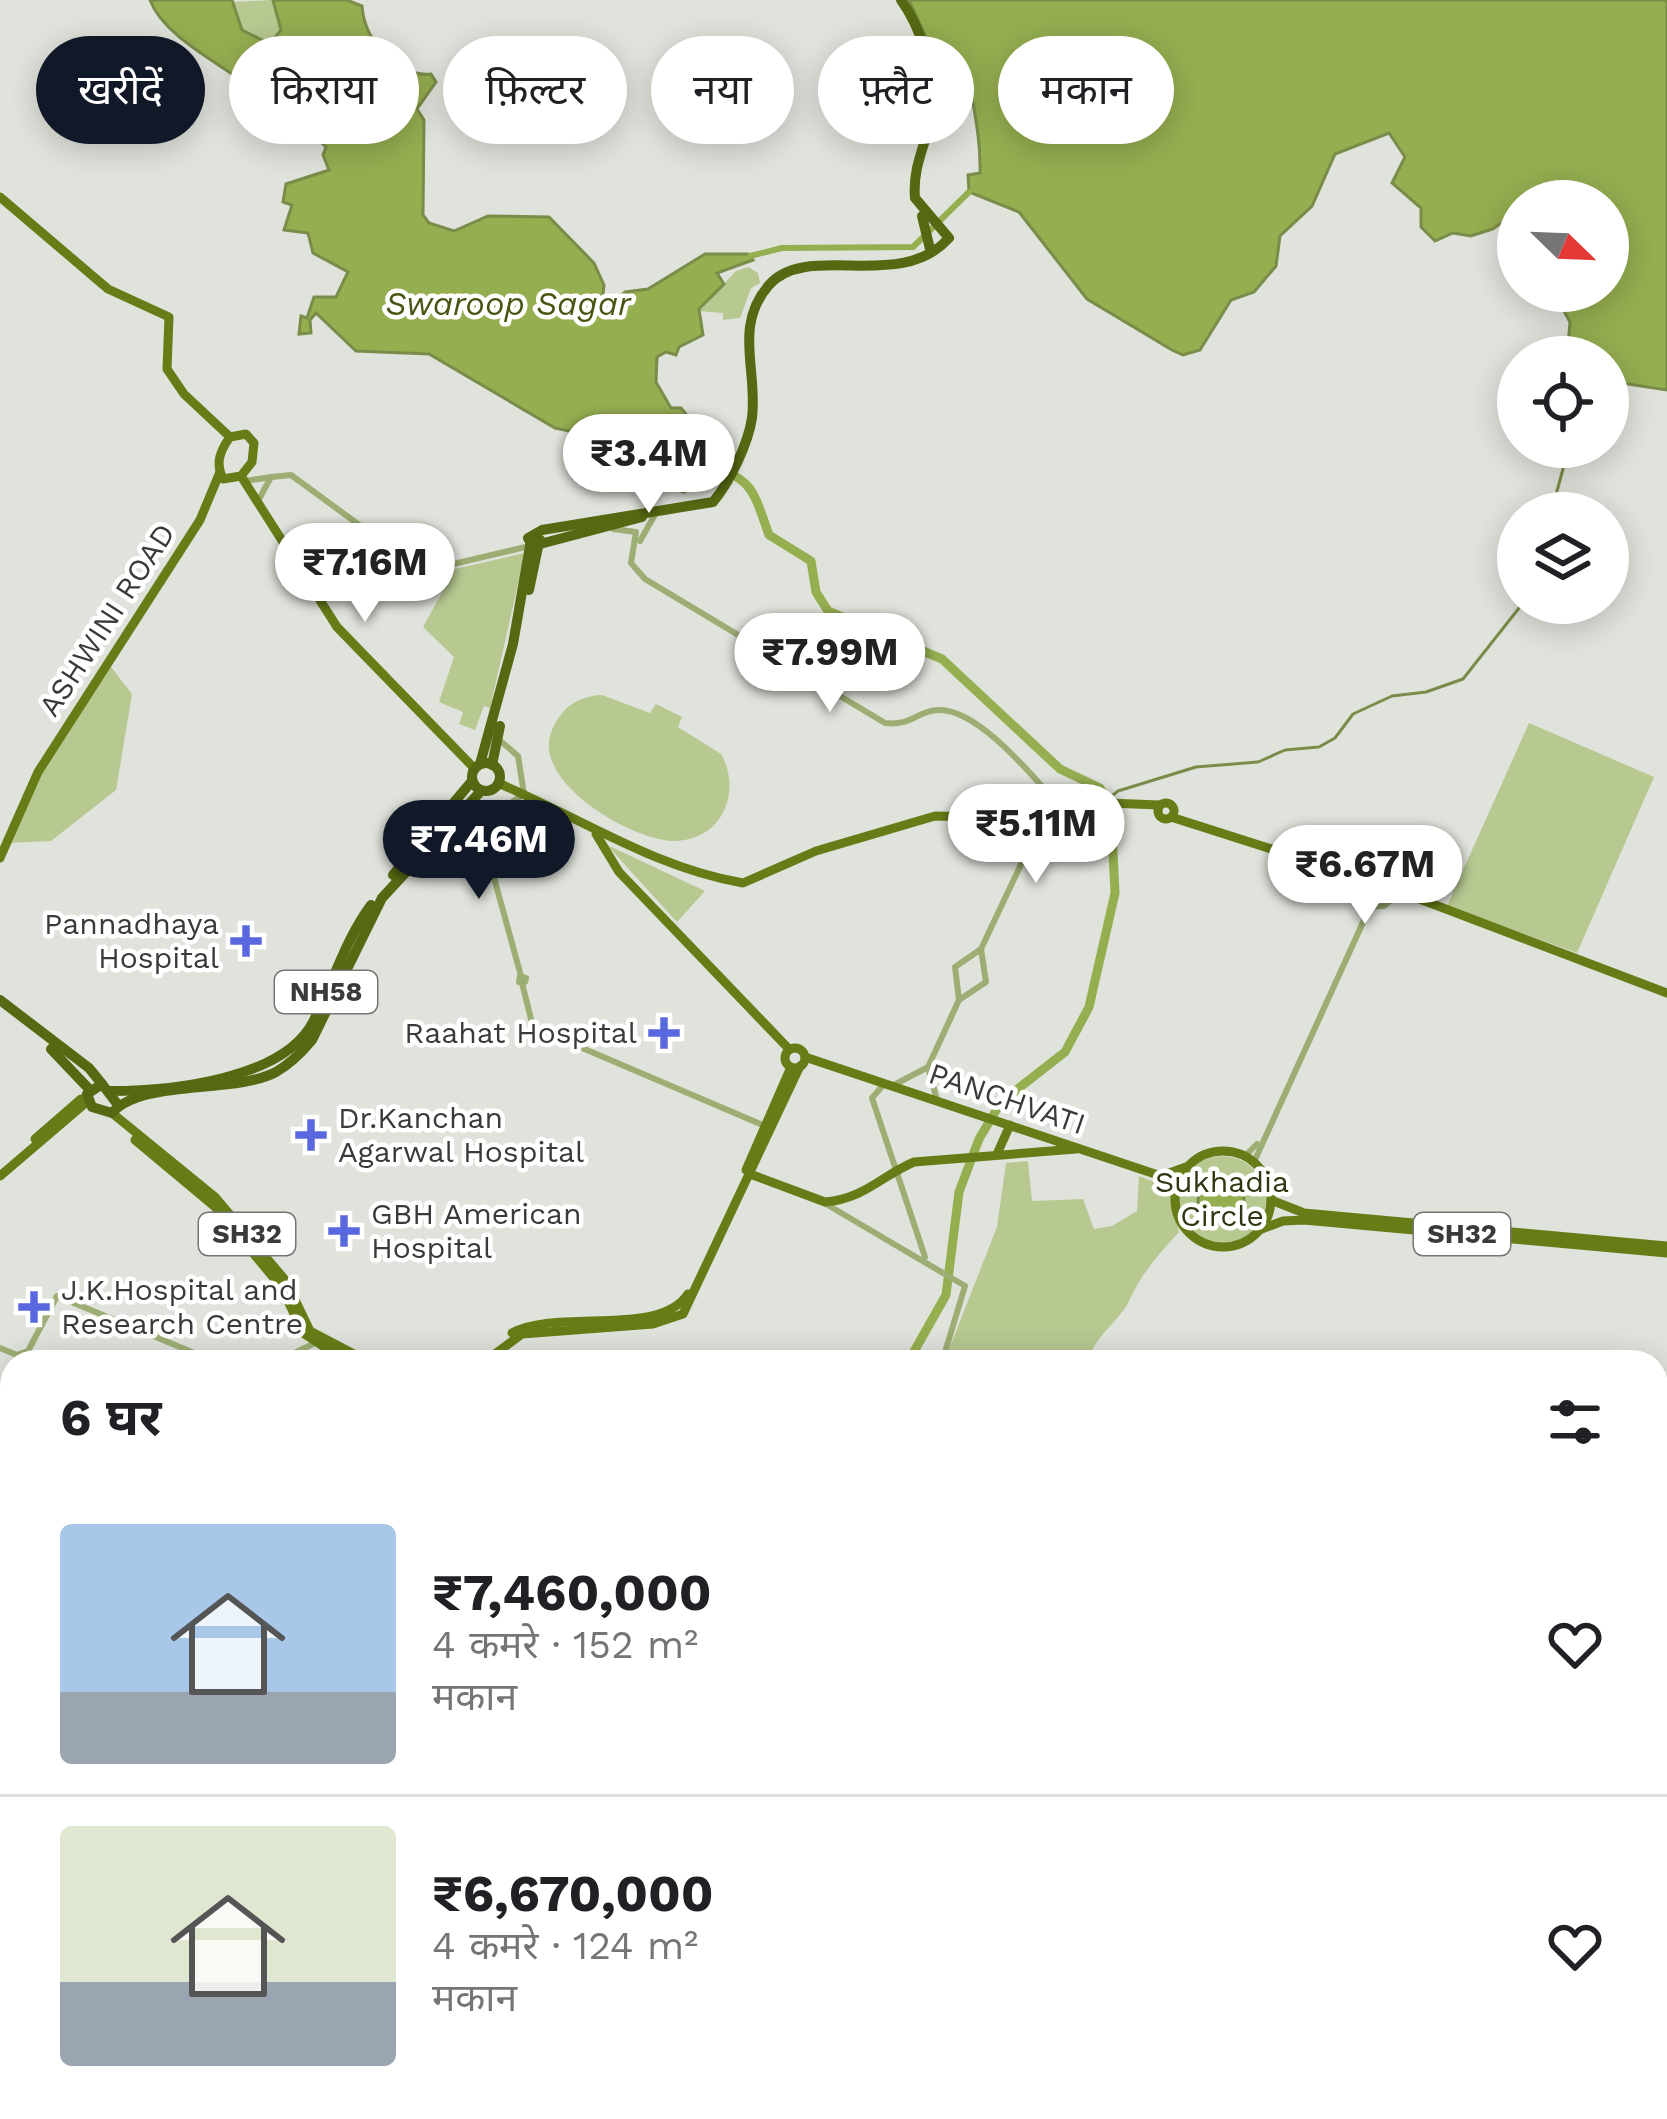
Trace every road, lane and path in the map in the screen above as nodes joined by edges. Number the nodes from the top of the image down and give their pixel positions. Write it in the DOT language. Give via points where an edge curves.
graph roads {
  1 [pos="901,0"];
  2 [pos="0,197"];
  3 [pos="230,436"];
  4 [pos="220,472"];
  5 [pos="271,477"];
  6 [pos="241,481"];
  7 [pos="256,502"];
  8 [pos="659,510"];
  9 [pos="645,515"];
  10 [pos="200,520"];
  11 [pos="602,529"];
  12 [pos="536,543"];
  13 [pos="634,568"];
  14 [pos="497,737"];
  15 [pos="480,774"];
  16 [pos="498,783"];
  17 [pos="524,794"];
  18 [pos="1059,801"];
  19 [pos="462,811"];
  20 [pos="1010,814"];
  21 [pos="486,820"];
  22 [pos="596,834"];
  23 [pos="0,858"];
  24 [pos="1361,877"];
  25 [pos="1401,892"];
  26 [pos="1370,907"];
  27 [pos="981,949"];
  28 [pos="1667,993"];
  29 [pos="959,1000"];
  30 [pos="0,1004"];
  31 [pos="789,1048"];
  32 [pos="799,1064"];
  33 [pos="928,1067"];
  34 [pos="889,1084"];
  35 [pos="95,1092"];
  36 [pos="937,1100"];
  37 [pos="112,1111"];
  38 [pos="1009,1125"];
  39 [pos="768,1127"];
  40 [pos="1080,1148"];
  41 [pos="995,1154"];
  42 [pos="1250,1159"];
  43 [pos="1186,1167"];
  44 [pos="895,1170"];
  45 [pos="0,1173"];
  46 [pos="748,1173"];
  47 [pos="1161,1176"];
  48 [pos="1175,1200"];
  49 [pos="1271,1200"];
  50 [pos="825,1202"];
  51 [pos="1259,1231"];
  52 [pos="1667,1250"];
  53 [pos="926,1260"];
  54 [pos="317,1342"];
  55 [pos="29,1350"];
  56 [pos="187,1350"];
  57 [pos="301,1350"];
  58 [pos="329,1350"];
  59 [pos="338,1350"];
  60 [pos="494,1350"];
  61 [pos="946,1350"];
  1 -- 8 [label="highway" via="919,36 933,107 914,166 935,231 907,262 822,266 774,278 747,329 746,437 719,495 705,505"];
  2 -- 3 [label="main road" via="108,289 169,317 167,369"];
  3 -- 4 [label="main road"];
  3 -- 6 [label="main road" via="254,442"];
  4 -- 6 [label="main road"];
  4 -- 10 [label="main road, ASHWINI ROAD"];
  5 -- 6 [label="street"];
  5 -- 7 [label="street"];
  5 -- 12 [label="street" via="282,472 303,482 414,565 449,567"];
  6 -- 7 [label="main road"];
  6 -- 10 [label="main road"];
  7 -- 15 [label="main road" via="337,627"];
  8 -- 9 [label="highway"];
  8 -- 13 [label="street"];
  9 -- 11 [label="highway"];
  9 -- 12 [label="highway"];
  10 -- 23 [label="main road, ASHWINI ROAD" via="38,772"];
  11 -- 12 [label="highway"];
  11 -- 13 [label="street" via="636,532"];
  12 -- 14 [label="highway, NH58"];
  12 -- 15 [label="highway, NH58"];
  13 -- 18 [label="street" via="885,723 956,713"];
  14 -- 15 [label="highway, NH58"];
  14 -- 17 [label="street" via="518,756"];
  15 -- 16 [label="highway, NH58"];
  15 -- 16 [label="highway, NH58"];
  15 -- 19 [label="highway, NH58"];
  15 -- 35 [label="highway, NH58" via="362,916 311,1027 293,1048 256,1071"];
  16 -- 17 [label="main road"];
  17 -- 21 [label="street"];
  17 -- 22 [label="main road"];
  18 -- 20 [label="main road"];
  18 -- 24 [label="main road" via="1172,812"];
  19 -- 21 [label="street"];
  19 -- 37 [label="highway, NH58" via="382,898 296,1057 264,1076"];
  20 -- 22 [label="main road" via="935,816 816,851 743,883"];
  20 -- 27 [label="street" via="1024,858"];
  21 -- 39 [label="street" via="533,1027"];
  22 -- 31 [label="main road, PANCHVATI" via="619,872"];
  24 -- 25 [label="main road"];
  24 -- 26 [label="street"];
  25 -- 26 [label="street"];
  25 -- 28 [label="main road"];
  26 -- 42 [label="street"];
  27 -- 29 [label="street" via="955,967"];
  27 -- 29 [label="street" via="986,982"];
  29 -- 33 [label="street"];
  30 -- 35 [label="highway" via="89,1068"];
  31 -- 32 [label="main road" via="784,1057"];
  31 -- 32 [label="main road, PANCHVATI" via="800,1048"];
  32 -- 34 [label="main road, PANCHVATI" via="839,1066"];
  32 -- 39 [label="main road"];
  33 -- 34 [label="street"];
  33 -- 36 [label="street"];
  34 -- 36 [label="main road, PANCHVATI"];
  34 -- 44 [label="street" via="872,1099"];
  35 -- 37 [label="highway"];
  35 -- 37 [label="highway"];
  35 -- 45 [label="main road"];
  36 -- 38 [label="main road, PANCHVATI"];
  37 -- 54 [label="main road, SH32" via="191,1174 286,1281"];
  38 -- 40 [label="main road, PANCHVATI"];
  38 -- 41 [label="main road"];
  39 -- 46 [label="main road"];
  40 -- 41 [label="main road"];
  40 -- 47 [label="main road, PANCHVATI"];
  41 -- 44 [label="main road"];
  42 -- 43 [label="main road" via="1211,1152"];
  42 -- 49 [label="main road" via="1265,1174"];
  43 -- 47 [label="main road"];
  43 -- 48 [label="main road"];
  44 -- 50 [label="main road" via="867,1193"];
  44 -- 53 [label="street"];
  46 -- 50 [label="main road"];
  46 -- 60 [label="main road" via="677,1307 526,1325"];
  47 -- 48 [label="main road, SH32"];
  48 -- 51 [label="main road, SH32" via="1188,1232 1207,1244 1238,1245"];
  49 -- 51 [label="main road"];
  49 -- 52 [label="main road, SH32" via="1304,1213"];
  50 -- 53 [label="street"];
  51 -- 52 [label="main road, SH32" via="1304,1220"];
  53 -- 61 [label="street" via="963,1284"];
  54 -- 57 [label="street"];
  54 -- 58 [label="main road"];
  54 -- 59 [label="main road"];
  55 -- 56 [label="street" via="57,1296"];
}
